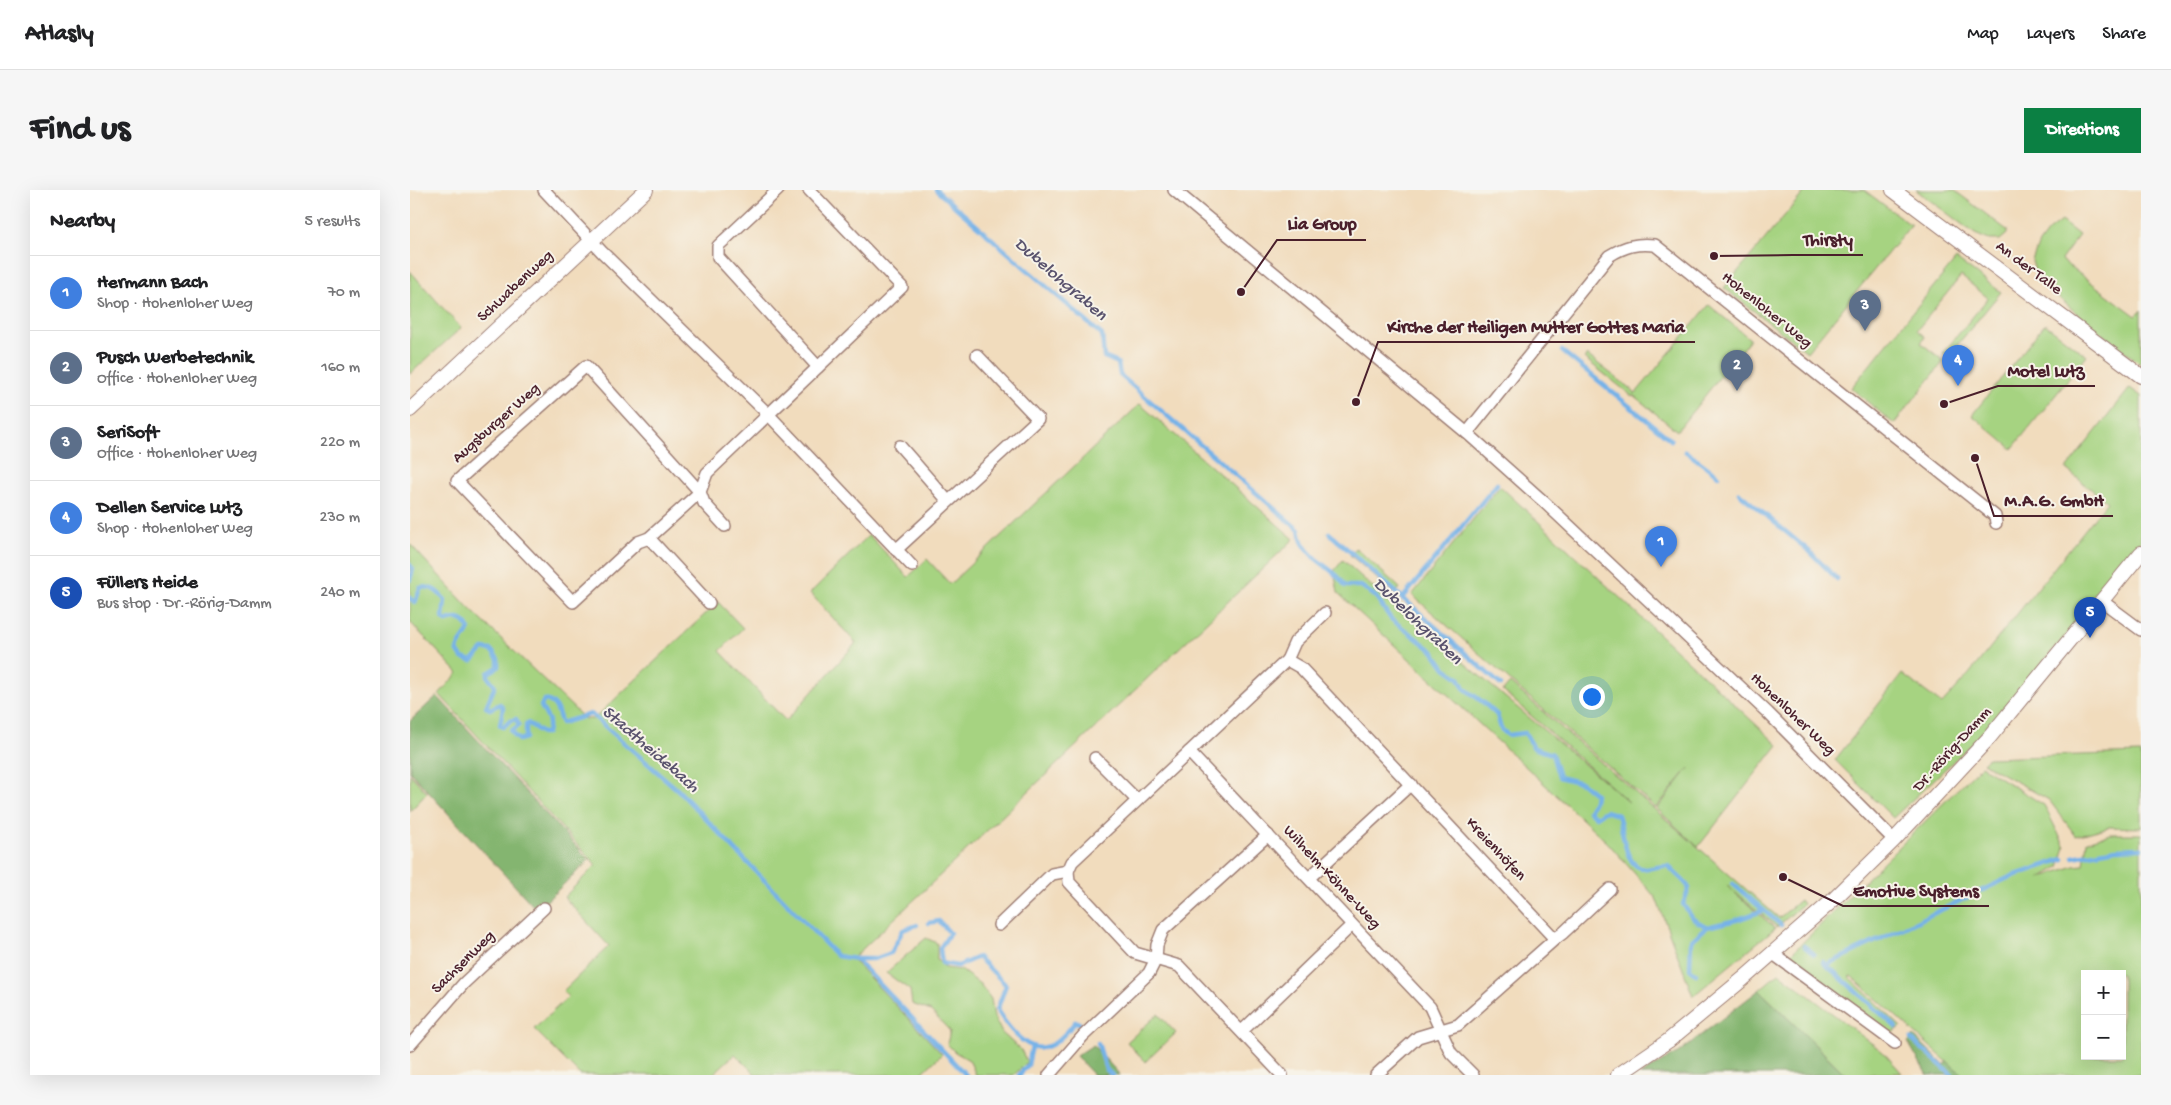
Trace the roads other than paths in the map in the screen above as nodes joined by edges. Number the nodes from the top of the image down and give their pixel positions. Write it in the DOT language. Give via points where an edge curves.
graph roads {
  1 [pos="544,190"];
  2 [pos="646,190"];
  3 [pos="778,190"];
  4 [pos="809,190"];
  5 [pos="1174,190"];
  6 [pos="1893,190"];
  7 [pos="591,241"];
  8 [pos="977,356"];
  9 [pos="818,367"];
  10 [pos="2141,376"];
  11 [pos="410,410"];
  12 [pos="768,414"];
  13 [pos="1467,433"];
  14 [pos="900,446"];
  15 [pos="700,492"];
  16 [pos="948,501"];
  17 [pos="1996,523"];
  18 [pos="725,526"];
  19 [pos="648,538"];
  20 [pos="896,550"];
  21 [pos="2141,553"];
  22 [pos="912,566"];
  23 [pos="2102,601"];
  24 [pos="710,603"];
  25 [pos="1325,614"];
  26 [pos="2141,630"];
  27 [pos="1287,660"];
  28 [pos="1189,752"];
  29 [pos="1096,758"];
  30 [pos="1411,784"];
  31 [pos="1137,800"];
  32 [pos="1268,835"];
  33 [pos="1894,840"];
  34 [pos="1068,871"];
  35 [pos="1309,878"];
  36 [pos="1610,889"];
  37 [pos="544,908"];
  38 [pos="999,924"];
  39 [pos="1352,925"];
  40 [pos="1555,939"];
  41 [pos="1772,953"];
  42 [pos="1156,959"];
  43 [pos="1242,1031"];
  44 [pos="1440,1031"];
  45 [pos="1896,1043"];
  46 [pos="410,1045"];
  47 [pos="1049,1075"];
  48 [pos="1282,1075"];
  49 [pos="1376,1075"];
  50 [pos="1473,1075"];
  51 [pos="1618,1075"];
  1 -- 7 [label="street"];
  2 -- 7 [label="street, Schwabenweg"];
  3 -- 9 [label="street" via="718,246 718,257"];
  4 -- 9 [label="street, Augsburger Weg" via="902,287"];
  5 -- 13 [label="street, Hohenloher Weg"];
  6 -- 10 [label="street, An der Talle"];
  7 -- 11 [label="street, Schwabenweg"];
  7 -- 12 [label="street"];
  8 -- 16 [label="street" via="1038,419"];
  9 -- 12 [label="street, Augsburger Weg"];
  12 -- 15 [label="street, Augsburger Weg" via="707,473"];
  12 -- 20 [label="street"];
  13 -- 17 [label="street, Hohenloher Weg" via="1609,256 1637,243 1655,245 1996,516"];
  13 -- 33 [label="street, Hohenloher Weg" via="1768,713"];
  14 -- 16 [label="street"];
  15 -- 18 [label="street, Augsburger Weg" via="704,503"];
  15 -- 19 [label="street, Augsburger Weg"];
  15 -- 19 [label="street, Augsburger Weg" via="586,366 457,481 573,602 638,542"];
  16 -- 20 [label="street"];
  19 -- 24 [label="street"];
  20 -- 22 [label="street"];
  21 -- 23 [label="street, Dr.-Rörig-Damm"];
  23 -- 26 [label="street"];
  23 -- 33 [label="street, Dr.-Rörig-Damm" via="1977,752"];
  25 -- 27 [label="street" via="1295,642"];
  27 -- 28 [label="street"];
  27 -- 30 [label="street, Kreienhöfen" via="1301,668"];
  28 -- 31 [label="street"];
  28 -- 32 [label="street, Wilhelm-Köhne-Weg"];
  29 -- 31 [label="street"];
  30 -- 35 [label="street"];
  30 -- 40 [label="street, Kreienhöfen"];
  31 -- 34 [label="street" via="1072,862"];
  32 -- 35 [label="street, Wilhelm-Köhne-Weg"];
  32 -- 42 [label="street" via="1163,930"];
  33 -- 41 [label="street, Dr.-Rörig-Damm" via="1832,901"];
  34 -- 38 [label="street" via="1052,874"];
  34 -- 42 [label="street" via="1070,882 1135,953"];
  35 -- 39 [label="street, Wilhelm-Köhne-Weg"];
  36 -- 40 [label="street"];
  37 -- 46 [label="street, Sachsenweg" via="460,988"];
  39 -- 43 [label="street"];
  39 -- 44 [label="street, Wilhelm-Köhne-Weg" via="1430,1007"];
  40 -- 44 [label="street" via="1458,1025"];
  41 -- 45 [label="street"];
  41 -- 51 [label="street, Dr.-Rörig-Damm" via="1668,1041"];
  42 -- 43 [label="street" via="1179,966"];
  42 -- 47 [label="street" via="1149,973 1082,1036"];
  43 -- 48 [label="street"];
  44 -- 49 [label="street" via="1418,1037"];
  44 -- 50 [label="street" via="1451,1053"];
}
